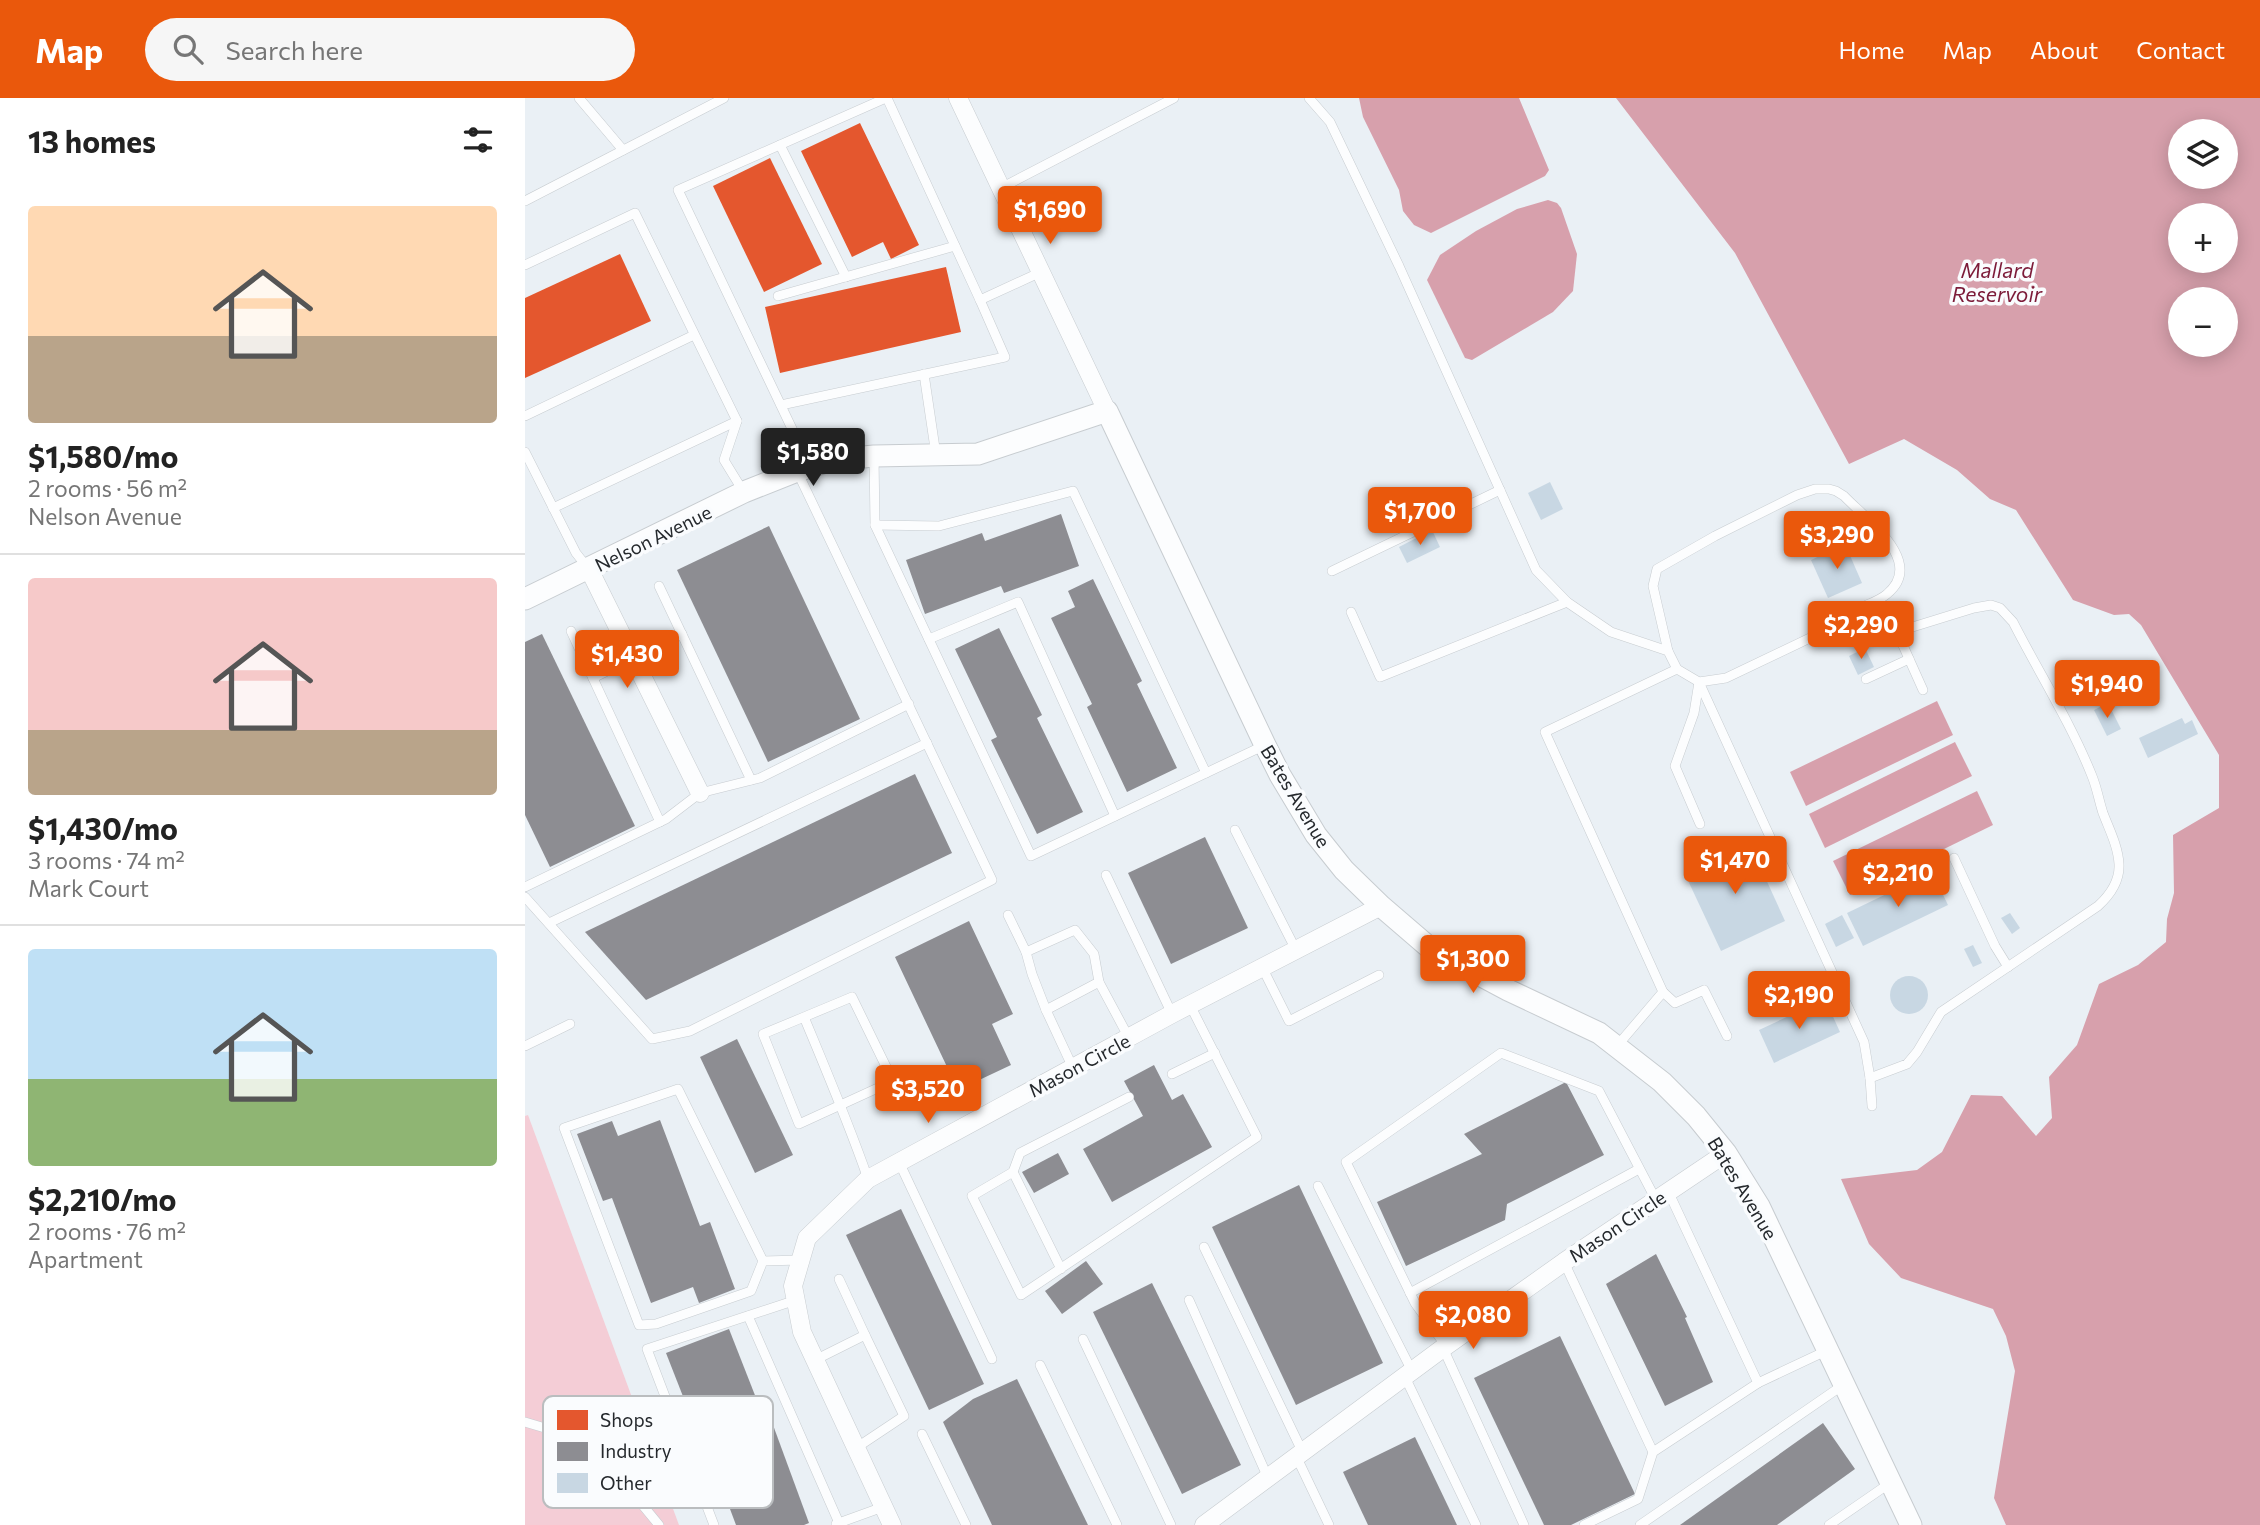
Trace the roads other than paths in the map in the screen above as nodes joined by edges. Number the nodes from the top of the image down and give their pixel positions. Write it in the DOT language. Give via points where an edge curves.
graph roads {
  1 [pos="579,98"];
  2 [pos="724,98"];
  3 [pos="887,98"];
  4 [pos="958,98"];
  5 [pos="1174,98"];
  6 [pos="1309,98"];
  7 [pos="780,145"];
  8 [pos="623,150"];
  9 [pos="1001,188"];
  10 [pos="525,201"];
  11 [pos="955,246"];
  12 [pos="525,265"];
  13 [pos="1041,272"];
  14 [pos="846,277"];
  15 [pos="778,296"];
  16 [pos="980,300"];
  17 [pos="694,335"];
  18 [pos="924,374"];
  19 [pos="781,405"];
  20 [pos="1107,411"];
  21 [pos="525,416"];
  22 [pos="737,421"];
  23 [pos="525,452"];
  24 [pos="936,455"];
  25 [pos="874,456"];
  26 [pos="797,471"];
  27 [pos="1500,490"];
  28 [pos="744,492"];
  29 [pos="553,508"];
  30 [pos="875,525"];
  31 [pos="589,569"];
  32 [pos="1332,571"];
  33 [pos="659,586"];
  34 [pos="525,599"];
  35 [pos="1567,602"];
  36 [pos="1351,612"];
  37 [pos="1837,625"];
  38 [pos="571,631"];
  39 [pos="1897,632"];
  40 [pos="682,634"];
  41 [pos="929,639"];
  42 [pos="1668,651"];
  43 [pos="633,657"];
  44 [pos="1909,659"];
  45 [pos="1677,669"];
  46 [pos="593,678"];
  47 [pos="1867,678"];
  48 [pos="1699,682"];
  49 [pos="1923,690"];
  50 [pos="909,704"];
  51 [pos="927,743"];
  52 [pos="1265,745"];
  53 [pos="1206,773"];
  54 [pos="751,780"];
  55 [pos="700,793"];
  56 [pos="1115,816"];
  57 [pos="660,822"];
  58 [pos="1700,824"];
  59 [pos="1235,830"];
  60 [pos="1954,858"];
  61 [pos="1106,875"];
  62 [pos="525,887"];
  63 [pos="525,897"];
  64 [pos="1381,906"];
  65 [pos="1008,915"];
  66 [pos="549,923"];
  67 [pos="1296,950"];
  68 [pos="1026,952"];
  69 [pos="1262,967"];
  70 [pos="2008,967"];
  71 [pos="1378,975"];
  72 [pos="1099,982"];
  73 [pos="1663,992"];
  74 [pos="1190,1004"];
  75 [pos="1046,1010"];
  76 [pos="1172,1014"];
  77 [pos="804,1017"];
  78 [pos="570,1024"];
  79 [pos="1727,1036"];
  80 [pos="1129,1038"];
  81 [pos="525,1046"];
  82 [pos="1616,1047"];
  83 [pos="1215,1054"];
  84 [pos="1073,1068"];
  85 [pos="1172,1074"];
  86 [pos="1870,1078"];
  87 [pos="1129,1097"];
  88 [pos="841,1105"];
  89 [pos="1871,1106"];
  90 [pos="1726,1153"];
  91 [pos="899,1162"];
  92 [pos="1639,1169"];
  93 [pos="1013,1172"];
  94 [pos="868,1179"];
  95 [pos="1318,1186"];
  96 [pos="1662,1195"];
  97 [pos="1204,1247"];
  98 [pos="801,1260"];
  99 [pos="764,1261"];
  100 [pos="1564,1262"];
  101 [pos="1061,1269"];
  102 [pos="839,1279"];
  103 [pos="1410,1293"];
  104 [pos="796,1300"];
  105 [pos="1189,1300"];
  106 [pos="748,1316"];
  107 [pos="865,1335"];
  108 [pos="1083,1339"];
  109 [pos="1444,1347"];
  110 [pos="1828,1350"];
  111 [pos="992,1359"];
  112 [pos="815,1360"];
  113 [pos="1040,1365"];
  114 [pos="1408,1374"];
  115 [pos="1758,1383"];
  116 [pos="1843,1384"];
  117 [pos="665,1396"];
  118 [pos="525,1422"];
  119 [pos="543,1427"];
  120 [pos="922,1434"];
  121 [pos="856,1448"];
  122 [pos="1653,1452"];
  123 [pos="1300,1455"];
  124 [pos="1268,1478"];
  125 [pos="1890,1483"];
  126 [pos="883,1507"];
  127 [pos="645,1508"];
  128 [pos="708,1508"];
  129 [pos="837,1524"];
  130 [pos="659,1525"];
  131 [pos="714,1525"];
  132 [pos="892,1525"];
  133 [pos="965,1525"];
  134 [pos="1118,1525"];
  135 [pos="1171,1525"];
  136 [pos="1204,1525"];
  137 [pos="1329,1525"];
  138 [pos="1476,1525"];
  139 [pos="1524,1525"];
  140 [pos="1584,1525"];
  141 [pos="1640,1525"];
  142 [pos="1829,1525"];
  143 [pos="1911,1525"];
  1 -- 8 [label="lane"];
  2 -- 8 [label="lane"];
  3 -- 7 [label="lane"];
  3 -- 11 [label="lane"];
  4 -- 9 [label="street, Bates Avenue"];
  5 -- 9 [label="lane"];
  6 -- 27 [label="lane" via="1330,122"];
  7 -- 14 [label="lane"];
  7 -- 19 [label="lane" via="678,190"];
  8 -- 10 [label="lane"];
  9 -- 13 [label="street, Bates Avenue"];
  11 -- 14 [label="lane"];
  11 -- 16 [label="lane"];
  12 -- 17 [label="lane" via="635,213"];
  13 -- 16 [label="lane"];
  13 -- 20 [label="street, Bates Avenue"];
  14 -- 15 [label="lane"];
  16 -- 18 [label="lane" via="1005,357"];
  17 -- 21 [label="lane"];
  17 -- 22 [label="lane"];
  18 -- 19 [label="lane"];
  18 -- 24 [label="lane"];
  19 -- 26 [label="lane" via="795,435"];
  20 -- 24 [label="street, Nelson Avenue" via="978,454"];
  20 -- 52 [label="street, Bates Avenue"];
  22 -- 28 [label="lane" via="724,460"];
  22 -- 29 [label="lane"];
  23 -- 29 [label="lane"];
  24 -- 25 [label="street, Nelson Avenue"];
  25 -- 26 [label="street, Nelson Avenue" via="832,460"];
  25 -- 30 [label="lane"];
  26 -- 28 [label="street, Nelson Avenue"];
  26 -- 50 [label="lane"];
  27 -- 32 [label="lane"];
  27 -- 35 [label="lane" via="1536,570"];
  28 -- 31 [label="street, Nelson Avenue"];
  29 -- 31 [label="lane"];
  30 -- 41 [label="lane"];
  30 -- 53 [label="lane" via="939,526 1073,491"];
  31 -- 34 [label="street, Nelson Avenue"];
  31 -- 43 [label="street"];
  33 -- 40 [label="lane"];
  35 -- 36 [label="lane" via="1380,677"];
  35 -- 42 [label="lane" via="1611,632"];
  37 -- 39 [label="lane" via="1856,638"];
  37 -- 42 [label="lane" via="1897,585 1900,560 1844,496 1815,489 1726,530 1657,569 1653,586"];
  37 -- 48 [label="lane" via="1726,678"];
  38 -- 46 [label="lane"];
  39 -- 44 [label="lane"];
  39 -- 70 [label="lane" via="1983,605 2000,608 2013,622 2093,778 2114,842 2119,866 2116,883 2098,906"];
  40 -- 43 [label="lane"];
  40 -- 54 [label="lane"];
  41 -- 56 [label="lane" via="1018,602"];
  41 -- 56 [label="lane" via="1031,856"];
  42 -- 45 [label="lane"];
  43 -- 46 [label="lane"];
  43 -- 55 [label="street"];
  44 -- 47 [label="lane"];
  44 -- 49 [label="lane"];
  45 -- 48 [label="lane"];
  45 -- 73 [label="lane" via="1545,732"];
  46 -- 57 [label="lane"];
  48 -- 58 [label="lane" via="1675,766"];
  48 -- 86 [label="lane" via="1864,1042"];
  50 -- 51 [label="lane"];
  50 -- 54 [label="lane"];
  51 -- 66 [label="lane"];
  51 -- 66 [label="lane" via="992,880 690,1031 652,1039"];
  52 -- 53 [label="lane"];
  52 -- 64 [label="street, Bates Avenue" via="1316,835"];
  53 -- 56 [label="lane"];
  54 -- 55 [label="lane"];
  55 -- 57 [label="lane"];
  57 -- 62 [label="lane"];
  59 -- 67 [label="lane"];
  60 -- 70 [label="lane"];
  61 -- 76 [label="lane"];
  63 -- 66 [label="lane"];
  64 -- 67 [label="street, Mason Circle"];
  64 -- 82 [label="street, Bates Avenue" via="1431,948 1599,1033"];
  65 -- 68 [label="lane"];
  67 -- 69 [label="street, Mason Circle"];
  68 -- 72 [label="lane" via="1075,930 1094,954"];
  68 -- 75 [label="lane"];
  69 -- 71 [label="lane" via="1289,1021"];
  69 -- 74 [label="street, Mason Circle"];
  70 -- 86 [label="lane" via="1941,1012 1907,1064"];
  72 -- 75 [label="lane"];
  72 -- 80 [label="lane"];
  73 -- 79 [label="lane" via="1675,1003 1704,990"];
  73 -- 82 [label="lane"];
  74 -- 76 [label="street, Mason Circle"];
  74 -- 83 [label="lane"];
  75 -- 84 [label="lane"];
  76 -- 80 [label="street, Mason Circle"];
  77 -- 88 [label="lane"];
  77 -- 88 [label="lane" via="763,1034 799,1124"];
  77 -- 88 [label="lane" via="852,997 893,1081"];
  78 -- 81 [label="lane"];
  80 -- 84 [label="street, Mason Circle"];
  82 -- 90 [label="street, Bates Avenue" via="1662,1082"];
  83 -- 85 [label="lane"];
  83 -- 101 [label="lane" via="1257,1137"];
  84 -- 91 [label="street, Mason Circle"];
  86 -- 89 [label="lane"];
  87 -- 93 [label="lane" via="1020,1153"];
  88 -- 94 [label="lane"];
  90 -- 96 [label="street, Mason Circle"];
  90 -- 110 [label="street, Bates Avenue" via="1759,1206"];
  91 -- 94 [label="street, Mason Circle"];
  91 -- 111 [label="lane"];
  92 -- 96 [label="lane"];
  92 -- 103 [label="lane"];
  92 -- 103 [label="lane" via="1599,1091 1501,1053 1346,1162"];
  93 -- 101 [label="lane"];
  93 -- 101 [label="lane" via="972,1196 1021,1295"];
  94 -- 98 [label="street, Mason Circle" via="807,1238"];
  95 -- 114 [label="lane"];
  96 -- 100 [label="street, Mason Circle"];
  96 -- 115 [label="lane"];
  97 -- 123 [label="lane"];
  98 -- 99 [label="lane"];
  98 -- 104 [label="street, Mason Circle" via="793,1286"];
  99 -- 99 [label="lane" via="678,1089 563,1128 639,1325 656,1324 751,1290"];
  100 -- 109 [label="street, Mason Circle"];
  100 -- 122 [label="lane"];
  102 -- 107 [label="lane"];
  103 -- 109 [label="lane"];
  104 -- 106 [label="lane"];
  104 -- 112 [label="street, Mason Circle" via="802,1332"];
  105 -- 124 [label="lane"];
  106 -- 117 [label="lane" via="647,1349"];
  106 -- 129 [label="lane"];
  107 -- 112 [label="lane"];
  107 -- 121 [label="lane" via="904,1416"];
  108 -- 135 [label="lane"];
  109 -- 114 [label="street, Mason Circle"];
  109 -- 139 [label="lane"];
  110 -- 115 [label="lane"];
  110 -- 116 [label="street, Bates Avenue"];
  112 -- 121 [label="street, Mason Circle"];
  113 -- 134 [label="lane"];
  114 -- 123 [label="street, Mason Circle"];
  114 -- 138 [label="lane"];
  115 -- 122 [label="lane"];
  116 -- 125 [label="street, Bates Avenue"];
  116 -- 141 [label="lane"];
  118 -- 119 [label="lane"];
  120 -- 133 [label="lane"];
  121 -- 126 [label="street, Mason Circle"];
  122 -- 140 [label="lane" via="1638,1499"];
  123 -- 124 [label="street, Mason Circle"];
  123 -- 137 [label="lane"];
  124 -- 136 [label="street, Mason Circle"];
  125 -- 142 [label="lane"];
  125 -- 143 [label="street, Bates Avenue"];
  126 -- 129 [label="lane"];
  126 -- 132 [label="street, Mason Circle"];
  127 -- 130 [label="lane"];
  128 -- 131 [label="lane"];
}
